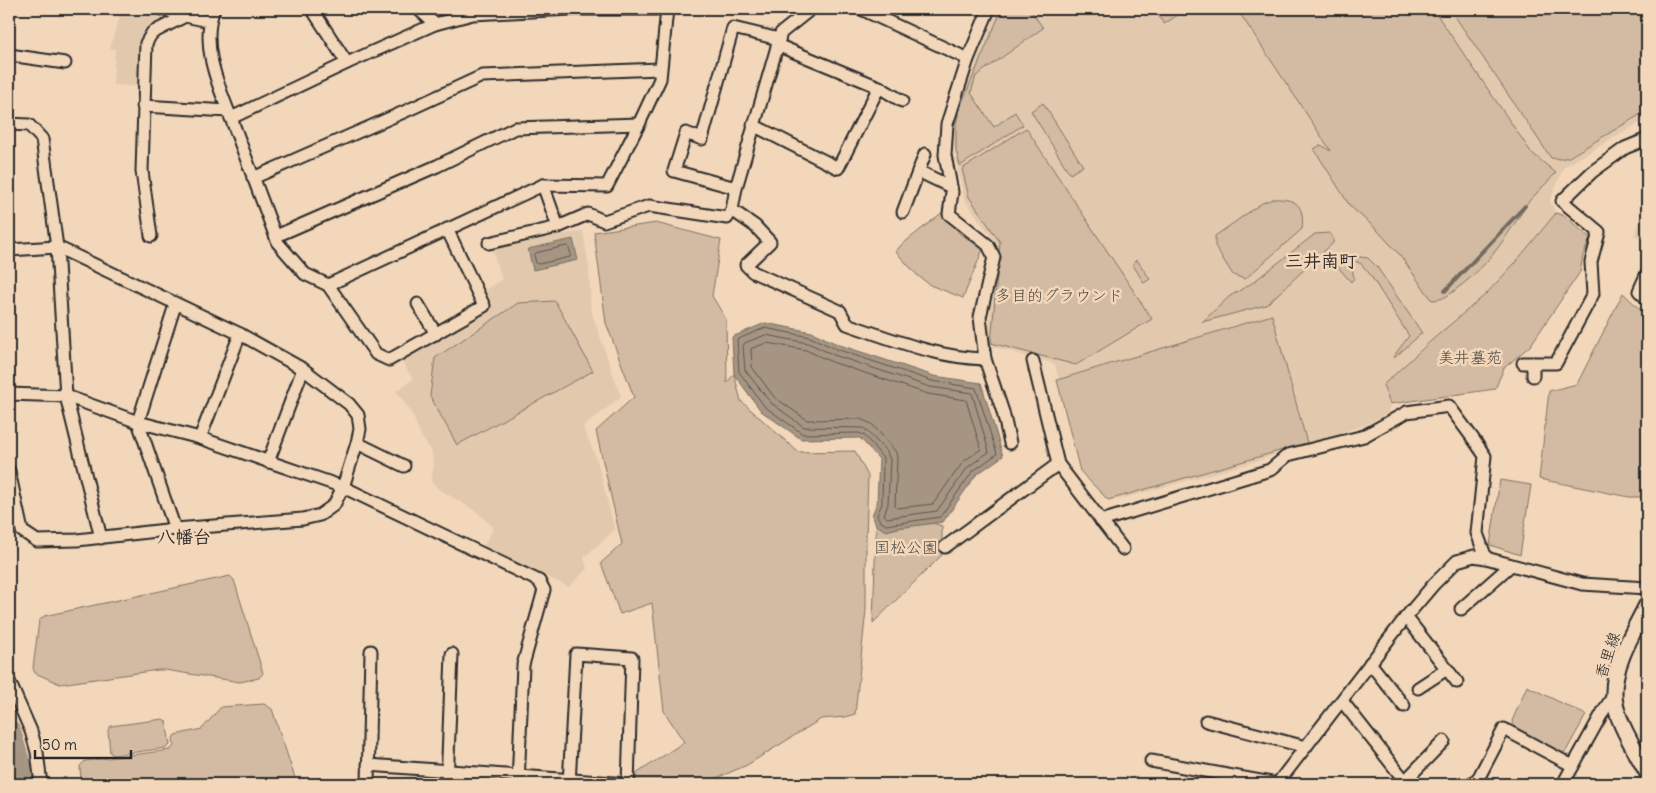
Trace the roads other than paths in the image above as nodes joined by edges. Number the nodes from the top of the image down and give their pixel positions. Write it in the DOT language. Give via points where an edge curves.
graph roads {
  1 [pos="163,9"];
  2 [pos="214,9"];
  3 [pos="312,9"];
  4 [pos="418,9"];
  5 [pos="571,9"];
  6 [pos="667,9"];
  7 [pos="810,9"];
  8 [pos="861,9"];
  9 [pos="989,9"];
  10 [pos="185,16"];
  11 [pos="209,21"];
  12 [pos="435,24"];
  13 [pos="778,42"];
  14 [pos="9,55"];
  15 [pos="968,59"];
  16 [pos="65,63"];
  17 [pos="347,63"];
  18 [pos="660,68"];
  19 [pos="879,87"];
  20 [pos="902,101"];
  21 [pos="143,106"];
  22 [pos="230,114"];
  23 [pos="9,124"];
  24 [pos="639,124"];
  25 [pos="753,125"];
  26 [pos="1647,139"];
  27 [pos="925,154"];
  28 [pos="918,171"];
  29 [pos="253,178"];
  30 [pos="543,185"];
  31 [pos="951,187"];
  32 [pos="736,188"];
  33 [pos="732,210"];
  34 [pos="903,212"];
  35 [pos="558,227"];
  36 [pos="447,229"];
  37 [pos="151,236"];
  38 [pos="276,236"];
  39 [pos="490,243"];
  40 [pos="57,247"];
  41 [pos="9,250"];
  42 [pos="1647,273"];
  43 [pos="328,285"];
  44 [pos="1647,299"];
  45 [pos="418,304"];
  46 [pos="175,305"];
  47 [pos="1568,316"];
  48 [pos="1578,322"];
  49 [pos="240,334"];
  50 [pos="436,334"];
  51 [pos="985,360"];
  52 [pos="1033,361"];
  53 [pos="303,369"];
  54 [pos="1533,376"];
  55 [pos="9,394"];
  56 [pos="66,396"];
  57 [pos="138,422"];
  58 [pos="200,438"];
  59 [pos="357,443"];
  60 [pos="1010,443"];
  61 [pos="268,462"];
  62 [pos="1058,464"];
  63 [pos="404,466"];
  64 [pos="9,471"];
  65 [pos="343,487"];
  66 [pos="1101,521"];
  67 [pos="175,529"];
  68 [pos="101,538"];
  69 [pos="945,547"];
  70 [pos="1122,549"];
  71 [pos="1486,558"];
  72 [pos="1511,565"];
  73 [pos="1647,588"];
  74 [pos="1647,604"];
  75 [pos="1461,609"];
  76 [pos="1406,617"];
  77 [pos="371,651"];
  78 [pos="452,654"];
  79 [pos="1370,663"];
  80 [pos="1446,669"];
  81 [pos="9,681"];
  82 [pos="1457,682"];
  83 [pos="1418,688"];
  84 [pos="1614,696"];
  85 [pos="1342,701"];
  86 [pos="1404,706"];
  87 [pos="1206,721"];
  88 [pos="1444,741"];
  89 [pos="1306,747"];
  90 [pos="1151,761"];
  91 [pos="368,765"];
  92 [pos="1574,766"];
  93 [pos="448,771"];
  94 [pos="1647,772"];
  95 [pos="519,780"];
  96 [pos="569,782"];
  97 [pos="1404,783"];
  98 [pos="41,784"];
  99 [pos="368,784"];
  100 [pos="447,784"];
  101 [pos="628,784"];
  102 [pos="1277,784"];
  103 [pos="1472,784"];
  104 [pos="1564,784"];
  1 -- 10 [label="street"];
  2 -- 11 [label="street"];
  3 -- 17 [label="street"];
  4 -- 12 [label="street"];
  5 -- 6 [label="street"];
  5 -- 12 [label="street" via="473,14"];
  6 -- 18 [label="street"];
  7 -- 13 [label="street" via="780,33"];
  8 -- 15 [label="street"];
  9 -- 15 [label="street"];
  10 -- 11 [label="street"];
  10 -- 21 [label="street" via="152,33 146,43"];
  11 -- 22 [label="street" via="212,63"];
  12 -- 17 [label="street"];
  13 -- 19 [label="street"];
  13 -- 25 [label="street"];
  13 -- 32 [label="street" via="733,28 702,139 686,133 674,171"];
  14 -- 16 [label="street"];
  15 -- 31 [label="street" via="947,124 945,155"];
  17 -- 22 [label="street"];
  18 -- 24 [label="street" via="660,79"];
  18 -- 29 [label="street" via="482,76"];
  19 -- 20 [label="street"];
  19 -- 25 [label="street" via="838,168"];
  21 -- 22 [label="street"];
  21 -- 37 [label="street" via="142,171"];
  22 -- 29 [label="street"];
  23 -- 40 [label="street" via="29,125 42,139"];
  24 -- 30 [label="street" via="606,186"];
  24 -- 38 [label="street" via="515,128 437,166"];
  25 -- 32 [label="street"];
  26 -- 48 [label="street" via="1625,148 1592,172 1562,201 1598,232 1591,262 1593,294"];
  27 -- 28 [label="street"];
  28 -- 31 [label="street"];
  28 -- 34 [label="street"];
  29 -- 38 [label="street"];
  30 -- 35 [label="street"];
  30 -- 36 [label="street"];
  31 -- 51 [label="street" via="950,214 988,245 994,257 980,317"];
  32 -- 33 [label="street"];
  33 -- 35 [label="street" via="727,218 649,206 604,221 588,214"];
  33 -- 51 [label="street" via="755,226 770,242 746,265 753,272 840,311 847,324 935,351"];
  35 -- 39 [label="street"];
  36 -- 43 [label="street"];
  36 -- 50 [label="street" via="484,306"];
  38 -- 43 [label="street" via="278,243 305,274"];
  40 -- 41 [label="street"];
  40 -- 46 [label="street"];
  40 -- 56 [label="street"];
  42 -- 44 [label="street" via="1639,291"];
  43 -- 50 [label="street" via="376,354 389,360"];
  45 -- 50 [label="street"];
  46 -- 49 [label="street"];
  46 -- 57 [label="street"];
  47 -- 48 [label="street"];
  48 -- 54 [label="street" via="1556,363 1528,363"];
  49 -- 53 [label="street"];
  49 -- 58 [label="street"];
  51 -- 60 [label="street"];
  52 -- 62 [label="street"];
  53 -- 59 [label="street" via="349,404 358,415"];
  53 -- 61 [label="street"];
  55 -- 56 [label="street"];
  56 -- 57 [label="street"];
  56 -- 68 [label="street"];
  57 -- 58 [label="street"];
  57 -- 67 [label="street"];
  58 -- 61 [label="street"];
  59 -- 63 [label="street"];
  59 -- 65 [label="street"];
  61 -- 65 [label="street"];
  62 -- 66 [label="street"];
  62 -- 69 [label="street"];
  64 -- 68 [label="street" via="22,531 37,541"];
  65 -- 67 [label="street" via="334,505 320,515"];
  65 -- 95 [label="street" via="540,581 544,590 523,665"];
  66 -- 70 [label="street"];
  66 -- 71 [label="street" via="1270,470 1288,455 1364,436 1407,412 1449,406 1484,456 1477,533"];
  67 -- 68 [label="street"];
  71 -- 72 [label="street"];
  71 -- 76 [label="street" via="1474,556 1457,561"];
  72 -- 73 [label="street" via="1582,584"];
  72 -- 75 [label="street"];
  74 -- 84 [label="street, 香里線" via="1626,645 1615,679"];
  76 -- 79 [label="street"];
  76 -- 80 [label="street"];
  77 -- 91 [label="street"];
  78 -- 93 [label="street"];
  79 -- 85 [label="street"];
  79 -- 86 [label="street"];
  80 -- 82 [label="street"];
  80 -- 83 [label="street"];
  81 -- 98 [label="street" via="31,731"];
  84 -- 92 [label="street"];
  84 -- 94 [label="street, 香里線" via="1619,717"];
  85 -- 89 [label="street"];
  85 -- 97 [label="street"];
  87 -- 89 [label="street"];
  88 -- 97 [label="street"];
  89 -- 102 [label="street"];
  90 -- 102 [label="street"];
  91 -- 93 [label="street"];
  91 -- 99 [label="street"];
  92 -- 103 [label="street" via="1504,729"];
  92 -- 104 [label="street"];
  93 -- 95 [label="street"];
  93 -- 100 [label="street"];
  95 -- 96 [label="street"];
  96 -- 101 [label="street"];
  96 -- 101 [label="street" via="576,654 632,658"];
}
